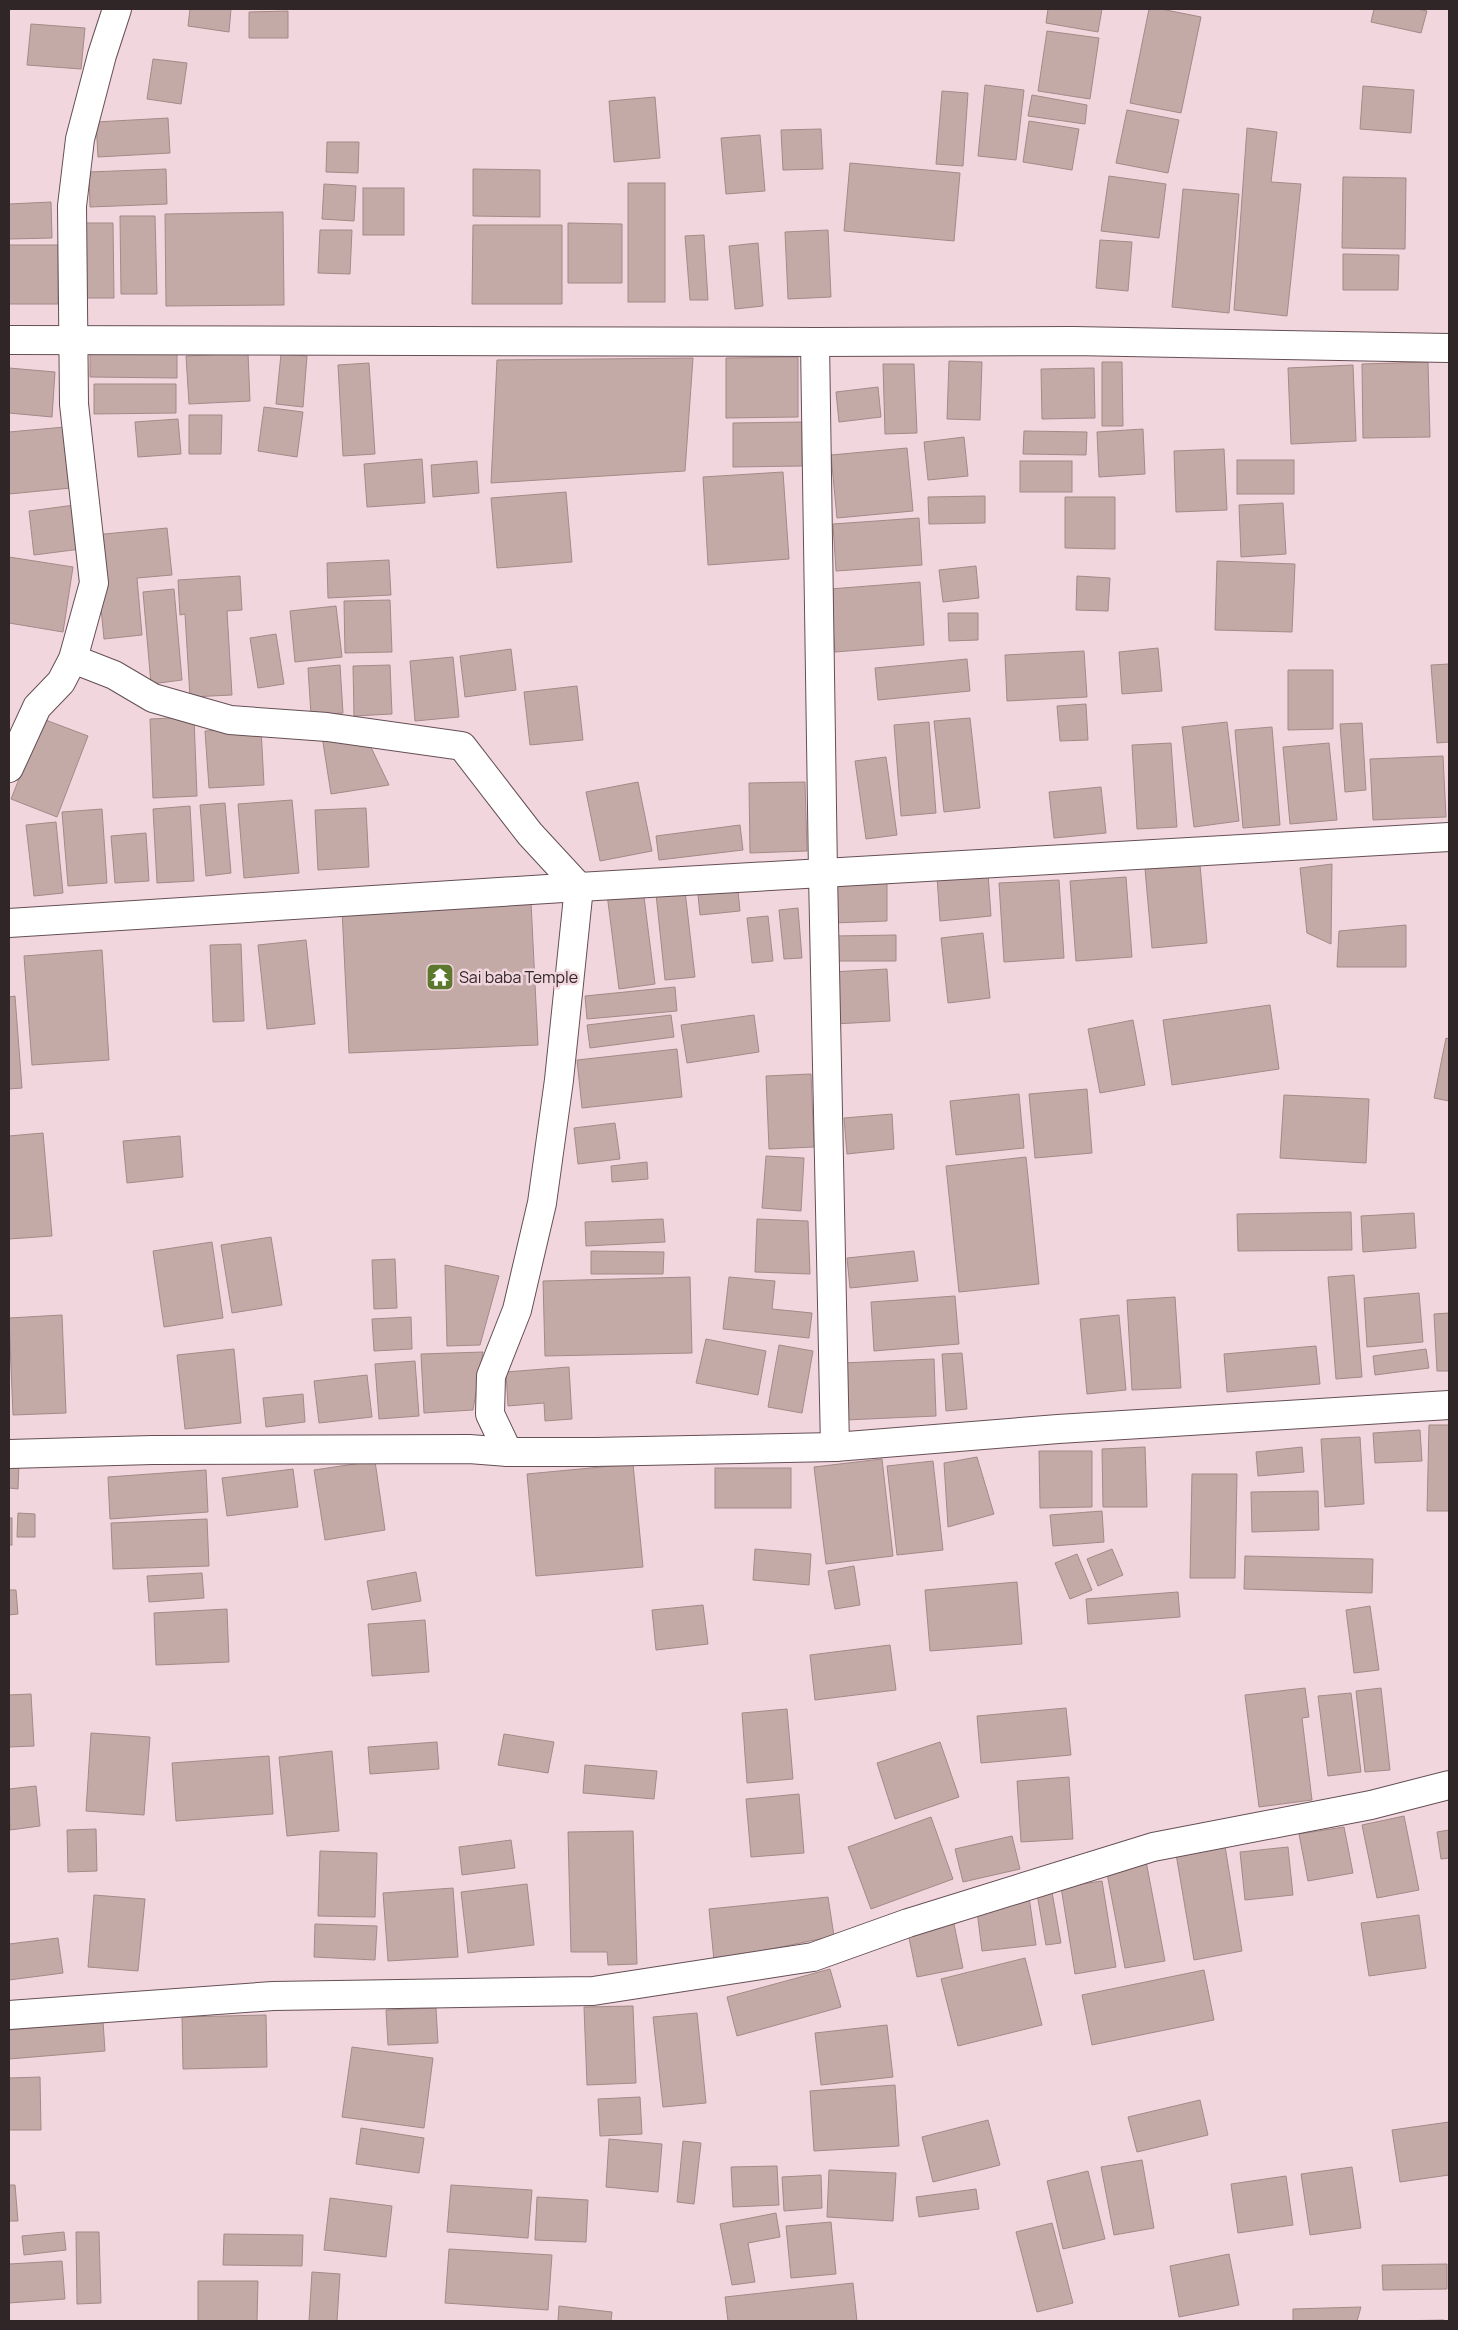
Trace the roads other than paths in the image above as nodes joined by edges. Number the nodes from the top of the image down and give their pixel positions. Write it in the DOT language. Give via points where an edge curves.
graph roads {
  1 [pos="117,9"];
  2 [pos="9,340"];
  3 [pos="74,340"];
  4 [pos="815,342"];
  5 [pos="1449,348"];
  6 [pos="73,659"];
  7 [pos="9,768"];
  8 [pos="1449,837"];
  9 [pos="823,874"];
  10 [pos="579,887"];
  11 [pos="9,923"];
  12 [pos="1449,1405"];
  13 [pos="835,1447"];
  14 [pos="508,1452"];
  15 [pos="9,1454"];
  16 [pos="1449,1785"];
  17 [pos="9,2015"];
  1 -- 3 [label="street" via="79,148 72,206"];
  2 -- 3 [label="street"];
  3 -- 4 [label="street"];
  3 -- 6 [label="street" via="74,404 94,583"];
  4 -- 5 [label="street" via="1073,341"];
  4 -- 9 [label="street"];
  6 -- 7 [label="street" via="61,682 37,707"];
  6 -- 10 [label="street" via="114,675 153,698 230,720 327,727 462,746 530,834"];
  8 -- 9 [label="street"];
  9 -- 10 [label="street"];
  9 -- 13 [label="street"];
  10 -- 11 [label="street"];
  10 -- 14 [label="street" via="559,1080 542,1203 517,1310 492,1376 490,1414"];
  12 -- 13 [label="street" via="1058,1429"];
  13 -- 14 [label="street"];
  14 -- 15 [label="street" via="469,1449 152,1450"];
  16 -- 17 [label="street" via="1372,1805 1153,1848 916,1920 813,1957 593,1991 273,1996"];
}
